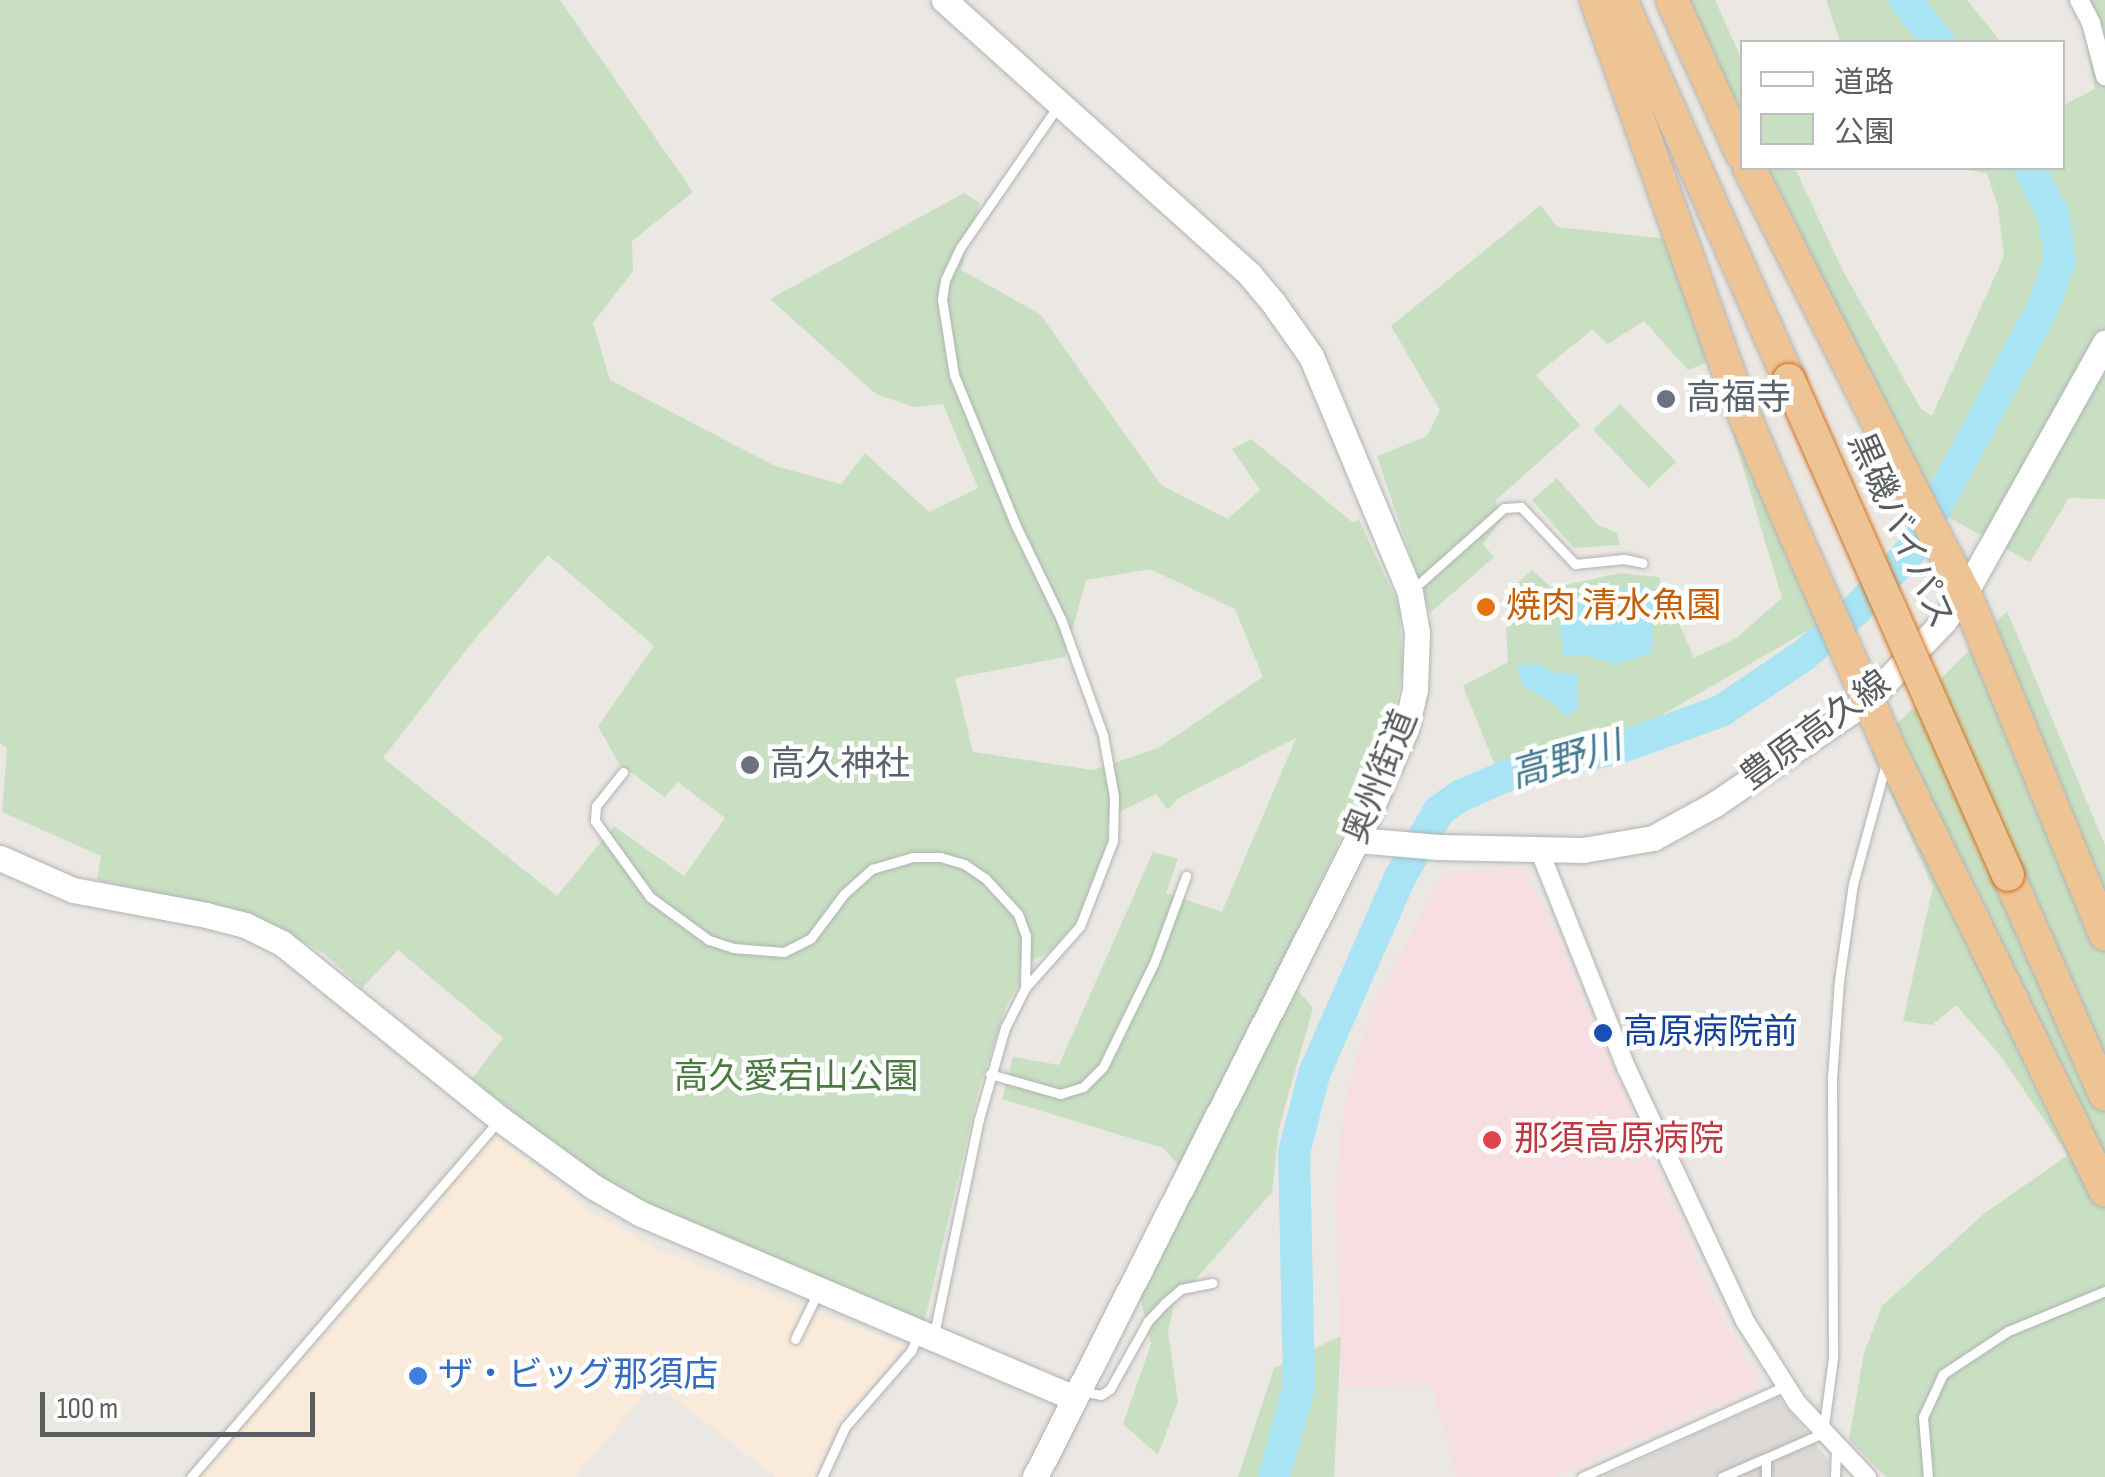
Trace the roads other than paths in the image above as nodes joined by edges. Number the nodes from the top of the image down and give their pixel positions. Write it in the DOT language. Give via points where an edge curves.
graph roads {
  1 [pos="944,0"];
  2 [pos="1596,0"];
  3 [pos="1621,0"];
  4 [pos="1672,0"];
  5 [pos="2080,0"];
  6 [pos="2105,76"];
  7 [pos="1059,104"];
  8 [pos="1740,150"];
  9 [pos="1750,170"];
  10 [pos="2105,342"];
  11 [pos="1643,563"];
  12 [pos="1410,593"];
  13 [pos="1965,593"];
  14 [pos="1868,700"];
  15 [pos="1891,752"];
  16 [pos="623,772"];
  17 [pos="1357,840"];
  18 [pos="1540,852"];
  19 [pos="0,858"];
  20 [pos="1186,876"];
  21 [pos="2105,934"];
  22 [pos="1026,988"];
  23 [pos="990,1074"];
  24 [pos="2105,1094"];
  25 [pos="500,1119"];
  26 [pos="2105,1192"];
  27 [pos="1212,1283"];
  28 [pos="819,1289"];
  29 [pos="2105,1290"];
  30 [pos="926,1335"];
  31 [pos="795,1339"];
  32 [pos="1785,1386"];
  33 [pos="1076,1394"];
  34 [pos="1830,1439"];
  35 [pos="1766,1458"];
  36 [pos="190,1477"];
  37 [pos="822,1477"];
  38 [pos="1036,1477"];
  39 [pos="1582,1477"];
  40 [pos="1722,1477"];
  41 [pos="1766,1477"];
  42 [pos="1836,1477"];
  43 [pos="1867,1477"];
  44 [pos="1928,1477"];
  1 -- 7 [label="main road, 奥州街道"];
  2 -- 14 [label="highway" via="1740,405"];
  3 -- 24 [label="highway, 黒磯バイパス, bridge"];
  4 -- 8 [label="highway"];
  5 -- 6 [label="street"];
  7 -- 12 [label="main road, 奥州街道" via="1250,275 1292,327 1311,356"];
  7 -- 22 [label="lane" via="960,248 942,299 954,375 1082,669 1114,797 1114,841 1094,898 1080,926"];
  9 -- 13 [label="highway"];
  10 -- 13 [label="main road, 豊原高久線"];
  11 -- 12 [label="lane" via="1575,564 1521,508 1504,508"];
  12 -- 17 [label="main road, 奥州街道" via="1415,689 1406,729"];
  13 -- 14 [label="main road, 豊原高久線"];
  13 -- 21 [label="highway"];
  14 -- 15 [label="highway"];
  14 -- 18 [label="main road, 豊原高久線" via="1678,827 1618,846"];
  15 -- 26 [label="highway"];
  15 -- 34 [label="lane" via="1853,884 1838,981"];
  16 -- 22 [label="lane" via="596,806 594,821 650,897 710,940 784,952 811,938 872,868 913,856 940,857 985,878 1018,914 1026,936"];
  17 -- 18 [label="main road, 豊原高久線"];
  17 -- 33 [label="main road, 奥州街道"];
  18 -- 32 [label="street" via="1682,1192"];
  19 -- 25 [label="main road" via="74,890 219,918 282,943"];
  20 -- 23 [label="lane" via="1154,963 1103,1067 1083,1087 1060,1094"];
  22 -- 23 [label="lane"];
  23 -- 30 [label="lane"];
  25 -- 28 [label="main road" via="641,1214"];
  25 -- 36 [label="lane"];
  27 -- 33 [label="lane" via="1181,1290 1165,1303 1110,1389"];
  28 -- 30 [label="main road"];
  28 -- 31 [label="lane"];
  29 -- 44 [label="lane" via="1983,1345 1943,1374 1923,1417"];
  30 -- 33 [label="main road"];
  30 -- 37 [label="lane" via="845,1427"];
  32 -- 34 [label="street"];
  32 -- 39 [label="lane"];
  33 -- 38 [label="main road, 奥州街道"];
  34 -- 35 [label="lane"];
  34 -- 42 [label="lane"];
  34 -- 43 [label="street"];
  35 -- 40 [label="lane"];
  35 -- 41 [label="lane"];
}
